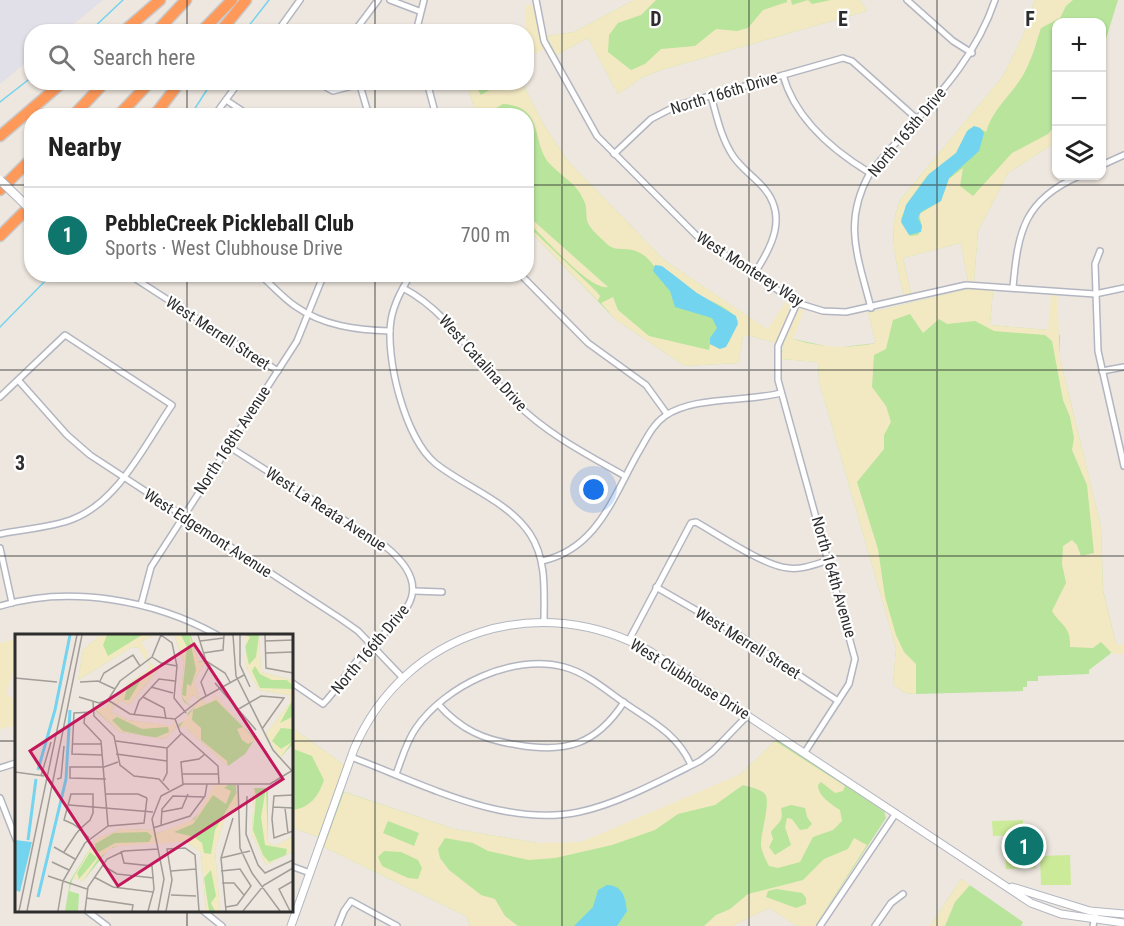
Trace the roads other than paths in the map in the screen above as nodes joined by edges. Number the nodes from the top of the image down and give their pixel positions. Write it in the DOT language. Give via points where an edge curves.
graph roads {
  1 [pos="160,0"];
  2 [pos="186,0"];
  3 [pos="232,0"];
  4 [pos="246,0"];
  5 [pos="300,0"];
  6 [pos="378,0"];
  7 [pos="390,0"];
  8 [pos="424,0"];
  9 [pos="536,0"];
  10 [pos="907,0"];
  11 [pos="995,0"];
  12 [pos="419,10"];
  13 [pos="132,24"];
  14 [pos="164,24"];
  15 [pos="209,24"];
  16 [pos="226,24"];
  17 [pos="283,24"];
  18 [pos="360,24"];
  19 [pos="417,24"];
  20 [pos="972,53"];
  21 [pos="783,75"];
  22 [pos="54,90"];
  23 [pos="97,90"];
  24 [pos="142,90"];
  25 [pos="174,90"];
  26 [pos="233,90"];
  27 [pos="361,90"];
  28 [pos="429,90"];
  29 [pos="711,96"];
  30 [pos="226,100"];
  31 [pos="33,108"];
  32 [pos="81,108"];
  33 [pos="126,108"];
  34 [pos="160,108"];
  35 [pos="220,108"];
  36 [pos="238,108"];
  37 [pos="367,108"];
  38 [pos="434,108"];
  39 [pos="24,115"];
  40 [pos="917,119"];
  41 [pos="0,136"];
  42 [pos="614,154"];
  43 [pos="1124,155"];
  44 [pos="1106,163"];
  45 [pos="24,166"];
  46 [pos="870,173"];
  47 [pos="0,180"];
  48 [pos="1071,180"];
  49 [pos="0,190"];
  50 [pos="24,203"];
  51 [pos="24,212"];
  52 [pos="0,236"];
  53 [pos="1100,251"];
  54 [pos="754,274"];
  55 [pos="140,282"];
  56 [pos="268,282"];
  57 [pos="321,282"];
  58 [pos="406,282"];
  59 [pos="528,282"];
  60 [pos="1013,287"];
  61 [pos="403,288"];
  62 [pos="1124,288"];
  63 [pos="1095,294"];
  64 [pos="797,303"];
  65 [pos="871,308"];
  66 [pos="310,314"];
  67 [pos="390,331"];
  68 [pos="1124,367"];
  69 [pos="278,371"];
  70 [pos="1102,371"];
  71 [pos="19,381"];
  72 [pos="781,393"];
  73 [pos="0,397"];
  74 [pos="667,414"];
  75 [pos="228,446"];
  76 [pos="1123,454"];
  77 [pos="1124,466"];
  78 [pos="625,476"];
  79 [pos="123,477"];
  80 [pos="183,516"];
  81 [pos="0,534"];
  82 [pos="0,548"];
  83 [pos="829,560"];
  84 [pos="542,561"];
  85 [pos="656,587"];
  86 [pos="414,591"];
  87 [pos="442,592"];
  88 [pos="12,603"];
  89 [pos="141,605"];
  90 [pos="0,606"];
  91 [pos="544,622"];
  92 [pos="215,634"];
  93 [pos="629,640"];
  94 [pos="373,646"];
  95 [pos="403,678"];
  96 [pos="292,683"];
  97 [pos="838,701"];
  98 [pos="624,702"];
  99 [pos="438,704"];
  100 [pos="748,715"];
  101 [pos="805,752"];
  102 [pos="351,758"];
  103 [pos="15,763"];
  104 [pos="691,765"];
  105 [pos="0,768"];
  106 [pos="396,774"];
  107 [pos="0,798"];
  108 [pos="896,813"];
  109 [pos="15,836"];
  110 [pos="292,866"];
  111 [pos="310,873"];
  112 [pos="1004,884"];
  113 [pos="903,894"];
  114 [pos="89,911"];
  115 [pos="204,911"];
  116 [pos="1096,912"];
  117 [pos="1124,914"];
  118 [pos="1094,923"];
  119 [pos="1124,923"];
  120 [pos="107,926"];
  121 [pos="222,926"];
  122 [pos="291,926"];
  123 [pos="338,926"];
  124 [pos="398,926"];
  125 [pos="820,926"];
  126 [pos="875,926"];
  1 -- 13 [label="highway"];
  2 -- 14 [label="highway"];
  3 -- 15 [label="highway"];
  4 -- 16 [label="highway"];
  5 -- 17 [label="street"];
  6 -- 18 [label="street"];
  7 -- 12 [label="street"];
  8 -- 12 [label="street"];
  9 -- 42 [label="street, West Monterey Way" via="543,37 551,53 590,126"];
  10 -- 20 [label="street"];
  11 -- 20 [label="street, North 165th Drive"];
  12 -- 19 [label="street"];
  20 -- 40 [label="street, North 165th Drive"];
  21 -- 29 [label="street, North 166th Drive"];
  21 -- 40 [label="street, North 166th Drive" via="847,59"];
  21 -- 46 [label="street" via="792,103 801,116"];
  22 -- 31 [label="highway"];
  23 -- 32 [label="highway"];
  24 -- 33 [label="highway"];
  25 -- 34 [label="highway"];
  26 -- 30 [label="street"];
  27 -- 37 [label="street"];
  28 -- 38 [label="street"];
  29 -- 42 [label="street, North 166th Drive" via="662,112"];
  29 -- 54 [label="street" via="728,149 764,188 776,212 775,238"];
  30 -- 35 [label="street"];
  30 -- 36 [label="street"];
  39 -- 41 [label="highway"];
  40 -- 46 [label="street, North 165th Drive"];
  42 -- 54 [label="street, West Monterey Way" via="697,236"];
  43 -- 44 [label="street"];
  45 -- 49 [label="highway"];
  46 -- 65 [label="street, North 165th Drive" via="856,204 853,231"];
  47 -- 50 [label="main road, bridge"];
  48 -- 60 [label="street" via="1051,190 1028,215 1017,243"];
  51 -- 52 [label="highway"];
  53 -- 63 [label="street" via="1095,264"];
  54 -- 64 [label="street, West Monterey Way"];
  55 -- 69 [label="street, West Merrell Street"];
  56 -- 66 [label="street" via="293,305"];
  57 -- 66 [label="street, North 168th Avenue"];
  58 -- 61 [label="street"];
  59 -- 74 [label="street" via="588,343 646,385"];
  60 -- 63 [label="street, West Monterey Way"];
  60 -- 65 [label="street, West Monterey Way" via="959,286"];
  61 -- 67 [label="street"];
  61 -- 78 [label="street, West Catalina Drive" via="436,310 533,418 568,444"];
  62 -- 63 [label="street, West Monterey Way"];
  63 -- 70 [label="street"];
  64 -- 65 [label="street, West Monterey Way" via="831,312"];
  64 -- 72 [label="street, North 164th Avenue" via="778,346"];
  66 -- 67 [label="street" via="348,328"];
  66 -- 69 [label="street, North 168th Avenue"];
  67 -- 84 [label="street" via="405,414 420,446 443,469 515,517 534,541"];
  68 -- 70 [label="street"];
  69 -- 75 [label="street, North 168th Avenue"];
  70 -- 76 [label="street"];
  71 -- 73 [label="street"];
  71 -- 79 [label="street, West Edgemont Avenue" via="67,435"];
  71 -- 79 [label="street" via="65,335 172,405"];
  72 -- 74 [label="street" via="686,407"];
  72 -- 83 [label="street, North 164th Avenue"];
  74 -- 78 [label="street" via="648,435"];
  75 -- 80 [label="street, North 168th Avenue"];
  75 -- 86 [label="street, West La Reata Avenue" via="385,546 402,561"];
  76 -- 77 [label="street"];
  78 -- 84 [label="street" via="590,536 571,551"];
  79 -- 80 [label="street, West Edgemont Avenue"];
  79 -- 81 [label="street" via="91,511 71,520"];
  80 -- 89 [label="street, North 168th Avenue" via="151,567"];
  80 -- 94 [label="street, West Edgemont Avenue" via="341,619"];
  82 -- 88 [label="street"];
  83 -- 85 [label="street" via="802,568 785,568 696,522 691,524"];
  83 -- 97 [label="street, North 164th Avenue" via="855,659 849,684"];
  84 -- 91 [label="street"];
  85 -- 93 [label="street"];
  85 -- 97 [label="street, West Merrell Street" via="731,630"];
  86 -- 87 [label="street"];
  86 -- 94 [label="street, North 166th Drive" via="404,613"];
  88 -- 89 [label="street" via="72,597"];
  88 -- 90 [label="street"];
  89 -- 92 [label="street" via="178,616"];
  91 -- 93 [label="street, West Clubhouse Drive" via="591,627"];
  91 -- 95 [label="street, West Clubhouse Drive" via="476,633 438,652"];
  93 -- 100 [label="street, West Clubhouse Drive"];
  94 -- 95 [label="street, West Edgemont Avenue"];
  94 -- 96 [label="street, North 166th Drive" via="323,704"];
  95 -- 102 [label="street, West Clubhouse Drive" via="374,712"];
  97 -- 101 [label="street, North 164th Avenue"];
  98 -- 99 [label="street" via="573,670 545,664 490,674"];
  98 -- 99 [label="street" via="598,733 570,747 550,749 483,738 456,723"];
  98 -- 104 [label="street" via="672,736"];
  99 -- 106 [label="street" via="411,735"];
  100 -- 101 [label="street, West Clubhouse Drive"];
  100 -- 104 [label="street" via="712,752"];
  101 -- 108 [label="street, West Clubhouse Drive"];
  102 -- 106 [label="street"];
  102 -- 111 [label="street, West Clubhouse Drive"];
  103 -- 105 [label="street"];
  104 -- 106 [label="street" via="601,806 556,815 465,802"];
  107 -- 109 [label="street"];
  108 -- 112 [label="street, West Clubhouse Drive"];
  108 -- 125 [label="street"];
  110 -- 111 [label="street"];
  111 -- 122 [label="street, West Clubhouse Drive"];
  112 -- 116 [label="street, West Clubhouse Drive"];
  112 -- 118 [label="street, West Clubhouse Drive" via="1048,910"];
  113 -- 126 [label="street" via="891,903"];
  114 -- 120 [label="street"];
  115 -- 121 [label="street"];
  116 -- 117 [label="street, West Clubhouse Drive"];
  116 -- 118 [label="street"];
  118 -- 119 [label="street, West Clubhouse Drive"];
  123 -- 124 [label="street" via="351,901"];
}
